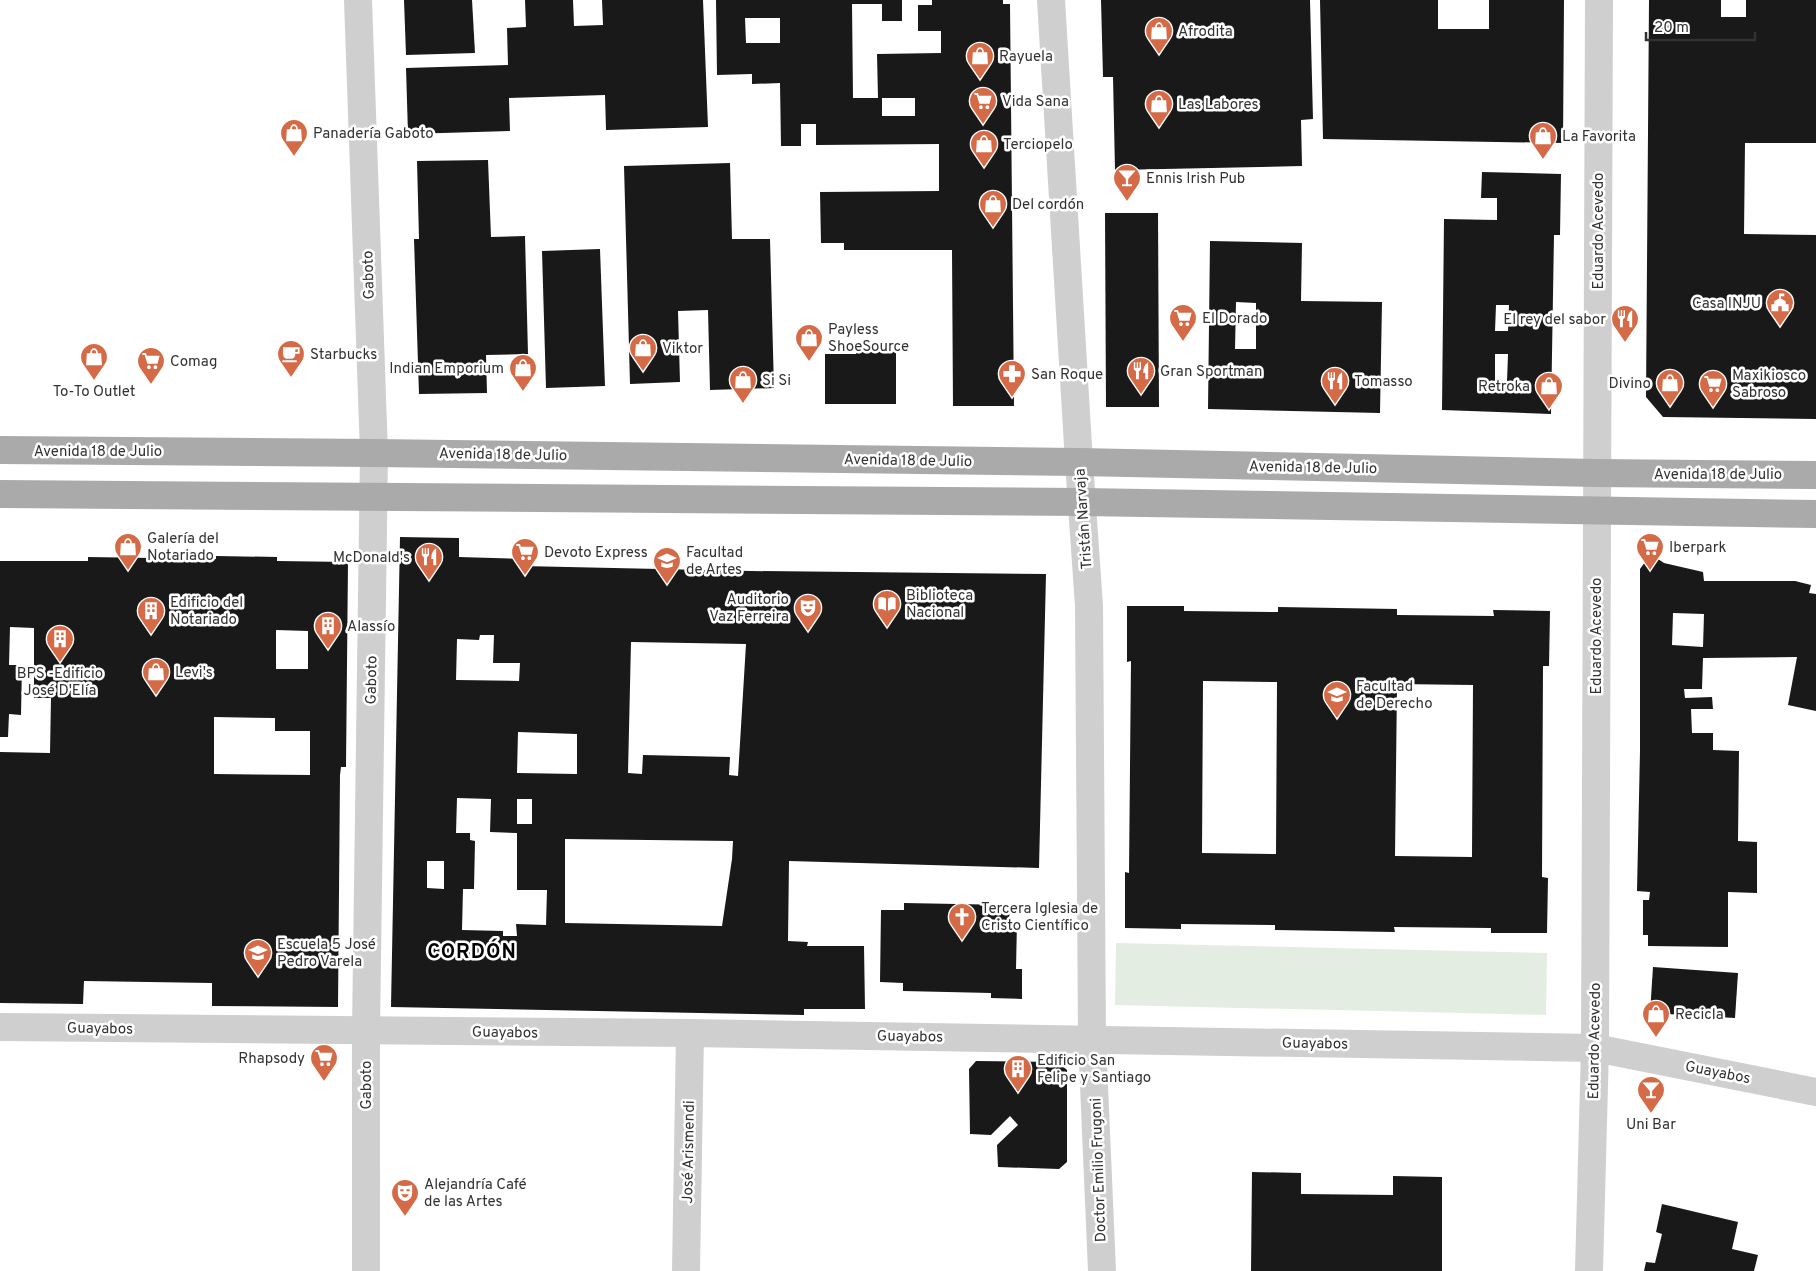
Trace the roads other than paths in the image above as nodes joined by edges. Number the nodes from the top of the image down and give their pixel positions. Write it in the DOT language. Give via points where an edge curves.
graph roads {
  1 [pos="358,0"];
  2 [pos="1051,0"];
  3 [pos="1599,0"];
  4 [pos="0,450"];
  5 [pos="374,453"];
  6 [pos="1079,462"];
  7 [pos="1596,473"];
  8 [pos="1816,475"];
  9 [pos="0,494"];
  10 [pos="373,496"];
  11 [pos="1081,502"];
  12 [pos="1596,509"];
  13 [pos="1803,514"];
  14 [pos="1816,526"];
  15 [pos="0,1027"];
  16 [pos="366,1030"];
  17 [pos="690,1033"];
  18 [pos="1092,1039"];
  19 [pos="1595,1048"];
  20 [pos="1816,1092"];
  21 [pos="366,1271"];
  22 [pos="686,1271"];
  23 [pos="1102,1271"];
  24 [pos="1589,1271"];
  1 -- 5 [label="street, Gaboto"];
  2 -- 6 [label="street, Tristán Narvaja"];
  3 -- 7 [label="street, Eduardo Acevedo"];
  4 -- 5 [label="main road, Avenida 18 de Julio"];
  5 -- 6 [label="main road, Avenida 18 de Julio"];
  5 -- 10 [label="street, Gaboto"];
  6 -- 7 [label="main road, Avenida 18 de Julio"];
  6 -- 11 [label="street, Tristán Narvaja"];
  7 -- 8 [label="main road, Avenida 18 de Julio"];
  7 -- 12 [label="street, Eduardo Acevedo"];
  9 -- 10 [label="main road"];
  10 -- 11 [label="main road"];
  10 -- 16 [label="street, Gaboto"];
  11 -- 12 [label="main road"];
  11 -- 18 [label="street, Tristán Narvaja" via="1089,606"];
  12 -- 13 [label="main road"];
  12 -- 19 [label="street, Eduardo Acevedo"];
  13 -- 14 [label="street"];
  15 -- 16 [label="street, Guayabos"];
  16 -- 17 [label="street, Guayabos"];
  16 -- 21 [label="street, Gaboto"];
  17 -- 18 [label="street, Guayabos"];
  17 -- 22 [label="street, José Arismendi"];
  18 -- 19 [label="street, Guayabos"];
  18 -- 23 [label="street, Doctor Emilio Frugoni"];
  19 -- 20 [label="street, Guayabos"];
  19 -- 24 [label="street, Eduardo Acevedo"];
}
